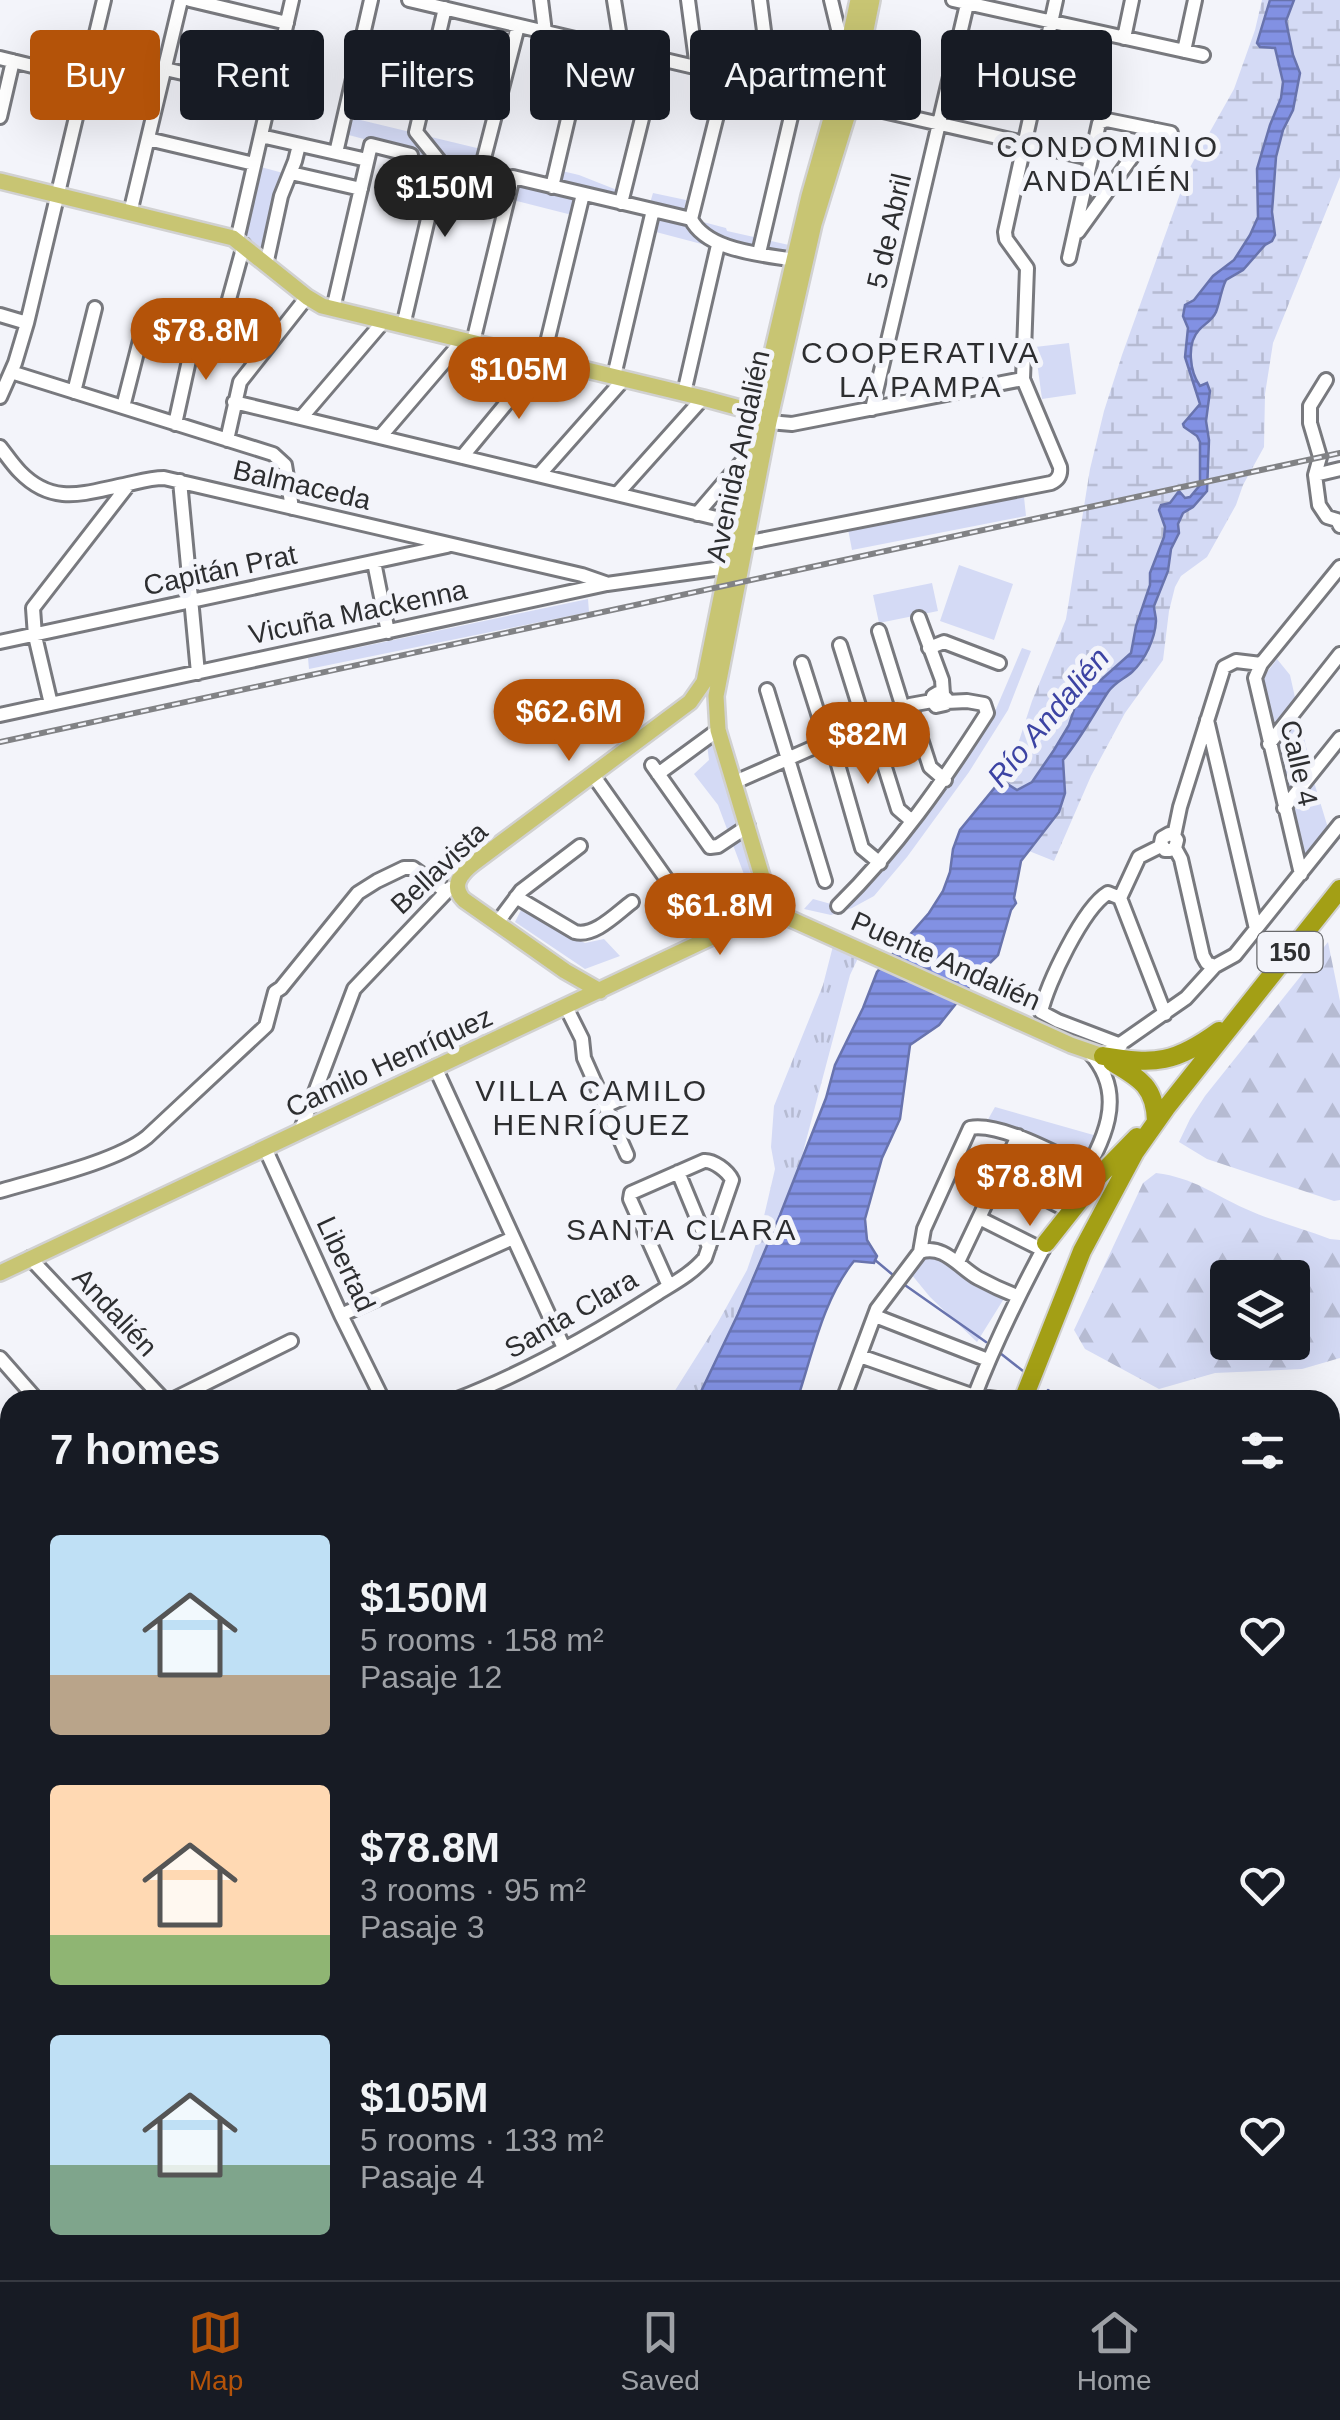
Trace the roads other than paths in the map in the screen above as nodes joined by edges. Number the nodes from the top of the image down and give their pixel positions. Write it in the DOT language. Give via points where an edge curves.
graph roads {
  1 [pos="104,0"];
  2 [pos="181,0"];
  3 [pos="190,0"];
  4 [pos="292,0"];
  5 [pos="371,0"];
  6 [pos="409,0"];
  7 [pos="541,0"];
  8 [pos="614,0"];
  9 [pos="688,0"];
  10 [pos="760,0"];
  11 [pos="831,0"];
  12 [pos="858,0"];
  13 [pos="872,0"];
  14 [pos="1056,0"];
  15 [pos="1132,0"];
  16 [pos="1195,0"];
  17 [pos="963,1"];
  18 [pos="468,7"];
  19 [pos="445,8"];
  20 [pos="1051,22"];
  21 [pos="287,23"];
  22 [pos="518,26"];
  23 [pos="97,30"];
  24 [pos="285,30"];
  25 [pos="536,30"];
  26 [pos="545,30"];
  27 [pos="619,30"];
  28 [pos="692,30"];
  29 [pos="764,30"];
  30 [pos="839,30"];
  31 [pos="851,30"];
  32 [pos="863,30"];
  33 [pos="1124,38"];
  34 [pos="1184,51"];
  35 [pos="1203,55"];
  36 [pos="6,60"];
  37 [pos="164,69"];
  38 [pos="180,73"];
  39 [pos="0,117"];
  40 [pos="76,120"];
  41 [pos="265,120"];
  42 [pos="568,120"];
  43 [pos="642,120"];
  44 [pos="716,120"];
  45 [pos="789,120"];
  46 [pos="836,120"];
  47 [pos="839,120"];
  48 [pos="921,120"];
  49 [pos="940,124"];
  50 [pos="1152,129"];
  51 [pos="1171,132"];
  52 [pos="261,136"];
  53 [pos="148,138"];
  54 [pos="1024,143"];
  55 [pos="299,145"];
  56 [pos="336,153"];
  57 [pos="411,155"];
  58 [pos="1090,158"];
  59 [pos="367,160"];
  60 [pos="483,162"];
  61 [pos="254,164"];
  62 [pos="290,173"];
  63 [pos="0,181"];
  64 [pos="552,186"];
  65 [pos="361,189"];
  66 [pos="583,194"];
  67 [pos="57,196"];
  68 [pos="622,203"];
  69 [pos="653,210"];
  70 [pos="130,213"];
  71 [pos="691,219"];
  72 [pos="1073,238"];
  73 [pos="240,242"];
  74 [pos="718,245"];
  75 [pos="758,253"];
  76 [pos="1069,258"];
  77 [pos="794,260"];
  78 [pos="266,265"];
  79 [pos="307,297"];
  80 [pos="95,308"];
  81 [pos="333,309"];
  82 [pos="0,315"];
  83 [pos="145,321"];
  84 [pos="384,322"];
  85 [pos="27,323"];
  86 [pos="403,326"];
  87 [pos="468,341"];
  88 [pos="543,359"];
  89 [pos="11,372"];
  90 [pos="619,378"];
  91 [pos="1023,379"];
  92 [pos="1326,380"];
  93 [pos="74,392"];
  94 [pos="684,393"];
  95 [pos="0,397"];
  96 [pos="702,398"];
  97 [pos="234,402"];
  98 [pos="122,407"];
  99 [pos="872,408"];
  100 [pos="763,417"];
  101 [pos="302,418"];
  102 [pos="175,424"];
  103 [pos="380,437"];
  104 [pos="227,440"];
  105 [pos="0,448"];
  106 [pos="751,450"];
  107 [pos="462,457"];
  108 [pos="1340,469"];
  109 [pos="1316,475"];
  110 [pos="539,476"];
  111 [pos="180,482"];
  112 [pos="129,484"];
  113 [pos="617,494"];
  114 [pos="292,508"];
  115 [pos="697,514"];
  116 [pos="1339,522"];
  117 [pos="737,523"];
  118 [pos="745,543"];
  119 [pos="451,546"];
  120 [pos="374,562"];
  121 [pos="729,566"];
  122 [pos="1340,567"];
  123 [pos="607,584"];
  124 [pos="191,602"];
  125 [pos="920,618"];
  126 [pos="879,631"];
  127 [pos="388,632"];
  128 [pos="35,636"];
  129 [pos="0,642"];
  130 [pos="840,646"];
  131 [pos="929,648"];
  132 [pos="1340,654"];
  133 [pos="802,662"];
  134 [pos="999,664"];
  135 [pos="1261,664"];
  136 [pos="198,673"];
  137 [pos="767,690"];
  138 [pos="940,699"];
  139 [pos="690,702"];
  140 [pos="52,704"];
  141 [pos="907,707"];
  142 [pos="0,716"];
  143 [pos="1207,720"];
  144 [pos="868,724"];
  145 [pos="718,730"];
  146 [pos="1340,738"];
  147 [pos="829,741"];
  148 [pos="1269,744"];
  149 [pos="788,759"];
  150 [pos="593,775"];
  151 [pos="944,780"];
  152 [pos="735,782"];
  153 [pos="1284,808"];
  154 [pos="912,821"];
  155 [pos="1340,824"];
  156 [pos="748,826"];
  157 [pos="1170,843"];
  158 [pos="580,846"];
  159 [pos="880,862"];
  160 [pos="1300,874"];
  161 [pos="825,881"];
  162 [pos="764,883"];
  163 [pos="451,888"];
  164 [pos="1340,890"];
  165 [pos="516,897"];
  166 [pos="1120,898"];
  167 [pos="632,902"];
  168 [pos="1340,905"];
  169 [pos="838,906"];
  170 [pos="784,916"];
  171 [pos="748,920"];
  172 [pos="496,923"];
  173 [pos="801,923"];
  174 [pos="1256,929"];
  175 [pos="708,938"];
  176 [pos="1215,966"];
  177 [pos="565,971"];
  178 [pos="600,991"];
  179 [pos="566,1007"];
  180 [pos="1164,1014"];
  181 [pos="1240,1016"];
  182 [pos="1121,1045"];
  183 [pos="1097,1054"];
  184 [pos="434,1067"];
  185 [pos="625,1098"];
  186 [pos="605,1106"];
  187 [pos="1156,1121"];
  188 [pos="300,1132"];
  189 [pos="1018,1136"];
  190 [pos="265,1148"];
  191 [pos="627,1155"];
  192 [pos="1086,1168"];
  193 [pos="678,1172"];
  194 [pos="999,1175"];
  195 [pos="0,1191"];
  196 [pos="1065,1209"];
  197 [pos="979,1218"];
  198 [pos="513,1238"];
  199 [pos="1044,1246"];
  200 [pos="920,1252"];
  201 [pos="707,1253"];
  202 [pos="30,1258"];
  203 [pos="958,1262"];
  204 [pos="0,1273"];
  205 [pos="669,1286"];
  206 [pos="1017,1296"];
  207 [pos="341,1315"];
  208 [pos="874,1316"];
  209 [pos="291,1341"];
  210 [pos="564,1348"];
  211 [pos="860,1356"];
  212 [pos="988,1360"];
  213 [pos="1,1361"];
  214 [pos="28,1390"];
  215 [pos="155,1390"];
  216 [pos="192,1390"];
  217 [pos="378,1390"];
  218 [pos="479,1390"];
  219 [pos="847,1390"];
  220 [pos="952,1390"];
  221 [pos="977,1390"];
  222 [pos="1027,1390"];
  223 [pos="1038,1390"];
  224 [pos="0,2019"];
  225 [pos="0,2062"];
  1 -- 23 [label="street"];
  2 -- 37 [label="street"];
  3 -- 21 [label="street"];
  4 -- 21 [label="street"];
  5 -- 56 [label="street"];
  6 -- 19 [label="street"];
  7 -- 26 [label="street"];
  8 -- 27 [label="street"];
  9 -- 28 [label="street"];
  10 -- 29 [label="street"];
  11 -- 30 [label="street"];
  12 -- 31 [label="main road, Avenida Andalién"];
  13 -- 32 [label="main road, Avenida Andalién"];
  14 -- 20 [label="street"];
  15 -- 33 [label="street"];
  16 -- 34 [label="street"];
  17 -- 20 [label="street"];
  17 -- 49 [label="street, 5 de Abril"];
  18 -- 19 [label="street"];
  18 -- 22 [label="street"];
  19 -- 86 [label="street" via="416,134 440,160"];
  20 -- 33 [label="street"];
  20 -- 54 [label="street"];
  21 -- 24 [label="street"];
  22 -- 25 [label="street"];
  22 -- 60 [label="street"];
  33 -- 34 [label="street"];
  34 -- 35 [label="street"];
  36 -- 39 [label="street"];
  37 -- 38 [label="street"];
  37 -- 53 [label="street"];
  40 -- 67 [label="street"];
  41 -- 52 [label="street"];
  42 -- 64 [label="street"];
  43 -- 68 [label="street"];
  44 -- 71 [label="street"];
  45 -- 75 [label="street"];
  46 -- 77 [label="main road, Avenida Andalién" via="813,179"];
  47 -- 100 [label="main road, Avenida Andalién"];
  48 -- 49 [label="street"];
  49 -- 54 [label="street"];
  49 -- 99 [label="street, 5 de Abril"];
  50 -- 51 [label="street"];
  50 -- 58 [label="street" via="1100,121"];
  50 -- 72 [label="street"];
  52 -- 55 [label="street"];
  52 -- 61 [label="street"];
  53 -- 61 [label="street"];
  53 -- 70 [label="street"];
  54 -- 58 [label="street"];
  54 -- 91 [label="street" via="1005,232 1027,268"];
  55 -- 56 [label="street"];
  55 -- 62 [label="street"];
  56 -- 59 [label="street"];
  57 -- 59 [label="street" via="370,145"];
  58 -- 72 [label="street"];
  59 -- 65 [label="street"];
  61 -- 73 [label="street"];
  62 -- 65 [label="street"];
  62 -- 78 [label="street"];
  63 -- 67 [label="main road"];
  64 -- 66 [label="street"];
  64 -- 87 [label="street" via="513,177"];
  65 -- 81 [label="street"];
  66 -- 68 [label="street"];
  66 -- 88 [label="street"];
  67 -- 70 [label="main road"];
  67 -- 85 [label="street"];
  68 -- 69 [label="street"];
  69 -- 71 [label="street"];
  69 -- 90 [label="street"];
  70 -- 73 [label="main road"];
  71 -- 74 [label="street"];
  72 -- 76 [label="street"];
  73 -- 78 [label="main road"];
  73 -- 102 [label="street" via="220,332 209,342 194,340"];
  74 -- 75 [label="street"];
  74 -- 94 [label="street"];
  75 -- 77 [label="street"];
  77 -- 100 [label="main road, Avenida Andalién"];
  78 -- 79 [label="main road"];
  79 -- 81 [label="main road"];
  79 -- 97 [label="street" via="240,382"];
  80 -- 93 [label="street"];
  81 -- 84 [label="main road"];
  82 -- 85 [label="street"];
  83 -- 98 [label="street"];
  84 -- 86 [label="main road"];
  84 -- 101 [label="street"];
  85 -- 89 [label="street"];
  86 -- 87 [label="main road"];
  87 -- 88 [label="main road"];
  87 -- 103 [label="street"];
  88 -- 90 [label="main road"];
  88 -- 107 [label="street"];
  89 -- 93 [label="street"];
  89 -- 95 [label="street"];
  90 -- 94 [label="main road"];
  90 -- 110 [label="street"];
  91 -- 99 [label="street"];
  91 -- 118 [label="street" via="1060,467 1051,482"];
  92 -- 109 [label="street" via="1310,406 1320,458"];
  93 -- 98 [label="street"];
  94 -- 96 [label="main road"];
  96 -- 100 [label="main road"];
  96 -- 113 [label="street"];
  97 -- 101 [label="street"];
  97 -- 104 [label="street"];
  98 -- 102 [label="street"];
  99 -- 100 [label="street" via="792,424"];
  100 -- 106 [label="main road, Avenida Andalién"];
  100 -- 118 [label="main road, Avenida Andalién"];
  101 -- 103 [label="street"];
  102 -- 104 [label="street"];
  103 -- 107 [label="street"];
  104 -- 114 [label="street" via="281,459"];
  105 -- 112 [label="street, Balmaceda" via="22,474 54,494"];
  106 -- 115 [label="street"];
  106 -- 117 [label="main road, Avenida Andalién"];
  107 -- 110 [label="street"];
  108 -- 109 [label="street"];
  109 -- 116 [label="street" via="1322,512"];
  110 -- 113 [label="street"];
  111 -- 112 [label="street, Balmaceda"];
  111 -- 114 [label="street, Balmaceda"];
  111 -- 124 [label="street"];
  112 -- 128 [label="street" via="35,603"];
  113 -- 115 [label="street"];
  114 -- 119 [label="street, Balmaceda"];
  115 -- 117 [label="street"];
  117 -- 121 [label="main road, Avenida Andalién"];
  118 -- 145 [label="main road, Avenida Andalién" via="716,696"];
  119 -- 120 [label="street, Capitán Prat"];
  119 -- 123 [label="street, Balmaceda"];
  120 -- 124 [label="street, Capitán Prat"];
  120 -- 127 [label="street"];
  121 -- 123 [label="street, Vicuña Mackenna"];
  121 -- 139 [label="main road, Avenida Andalién" via="706,676"];
  122 -- 135 [label="street"];
  123 -- 127 [label="street, Vicuña Mackenna"];
  124 -- 128 [label="street, Capitán Prat"];
  124 -- 136 [label="street"];
  125 -- 131 [label="street"];
  126 -- 141 [label="street"];
  127 -- 136 [label="street, Vicuña Mackenna"];
  128 -- 129 [label="street, Capitán Prat"];
  128 -- 140 [label="street"];
  130 -- 144 [label="street"];
  131 -- 134 [label="street" via="944,642"];
  131 -- 138 [label="street" via="943,685"];
  132 -- 148 [label="street"];
  133 -- 147 [label="street"];
  135 -- 143 [label="street" via="1227,664"];
  135 -- 148 [label="street, Calle 4" via="1255,682"];
  136 -- 140 [label="street, Vicuña Mackenna"];
  137 -- 149 [label="street"];
  138 -- 141 [label="street"];
  138 -- 151 [label="street" via="987,709"];
  139 -- 145 [label="main road"];
  139 -- 150 [label="main road, Bellavista"];
  140 -- 142 [label="street, Vicuña Mackenna"];
  141 -- 144 [label="street"];
  141 -- 151 [label="street" via="930,767"];
  143 -- 157 [label="street"];
  143 -- 174 [label="street"];
  144 -- 147 [label="street"];
  144 -- 154 [label="street" via="898,808"];
  145 -- 152 [label="main road, Avenida Andalién"];
  145 -- 156 [label="street" via="655,770 710,846"];
  146 -- 153 [label="street"];
  147 -- 149 [label="street"];
  147 -- 159 [label="street" via="862,848"];
  148 -- 153 [label="street, Calle 4"];
  149 -- 152 [label="street"];
  149 -- 161 [label="street"];
  150 -- 163 [label="main road, Bellavista" via="468,868"];
  150 -- 175 [label="street"];
  151 -- 154 [label="street"];
  152 -- 156 [label="main road, Avenida Andalién"];
  153 -- 160 [label="street, Calle 4"];
  154 -- 159 [label="street"];
  155 -- 160 [label="street"];
  156 -- 162 [label="main road, Avenida Andalién"];
  157 -- 166 [label="street" via="1139,857"];
  157 -- 176 [label="street" via="1181,859 1203,956"];
  158 -- 165 [label="street"];
  159 -- 169 [label="street"];
  160 -- 174 [label="street"];
  162 -- 170 [label="main road, Avenida Andalién"];
  162 -- 171 [label="main road"];
  163 -- 172 [label="main road"];
  163 -- 188 [label="street, Bellavista" via="354,989"];
  163 -- 195 [label="street" via="404,868 358,892 275,992 266,1026 148,1137"];
  164 -- 181 [label="highway, 150"];
  165 -- 167 [label="street" via="584,934"];
  165 -- 172 [label="street"];
  166 -- 180 [label="street"];
  166 -- 182 [label="street" via="1099,898 1069,944 1040,1012"];
  168 -- 223 [label="highway, 150" via="1134,1172 1078,1284"];
  170 -- 171 [label="main road, Camilo Henríquez"];
  170 -- 173 [label="main road, Camilo Henríquez"];
  171 -- 175 [label="main road, Camilo Henríquez"];
  172 -- 177 [label="main road"];
  173 -- 183 [label="main road, Puente Andalién"];
  174 -- 176 [label="street" via="1235,955"];
  175 -- 178 [label="main road, Camilo Henríquez"];
  176 -- 180 [label="street"];
  177 -- 178 [label="main road"];
  177 -- 179 [label="main road" via="571,990"];
  178 -- 179 [label="main road, Camilo Henríquez"];
  179 -- 184 [label="main road, Camilo Henríquez"];
  179 -- 186 [label="street"];
  180 -- 182 [label="street"];
  181 -- 183 [label="highway" via="1177,1056 1139,1062"];
  181 -- 187 [label="highway, 150"];
  182 -- 183 [label="street"];
  183 -- 187 [label="highway" via="1146,1085"];
  183 -- 192 [label="street" via="1112,1098"];
  184 -- 188 [label="main road, Camilo Henríquez"];
  184 -- 198 [label="street"];
  185 -- 186 [label="street"];
  186 -- 191 [label="street"];
  187 -- 199 [label="highway" via="1110,1164"];
  187 -- 222 [label="highway, 150" via="1082,1252"];
  188 -- 190 [label="main road, Camilo Henríquez"];
  189 -- 192 [label="street"];
  189 -- 194 [label="street"];
  189 -- 200 [label="street" via="970,1128"];
  190 -- 202 [label="main road, Camilo Henríquez"];
  190 -- 207 [label="street, Libertad"];
  192 -- 196 [label="street"];
  193 -- 201 [label="street"];
  193 -- 201 [label="street" via="708,1161 732,1178"];
  193 -- 205 [label="street" via="630,1193"];
  194 -- 196 [label="street"];
  194 -- 197 [label="street"];
  196 -- 199 [label="street"];
  197 -- 199 [label="street"];
  197 -- 203 [label="street"];
  198 -- 207 [label="street"];
  198 -- 210 [label="street"];
  199 -- 206 [label="street"];
  200 -- 203 [label="street" via="936,1250"];
  200 -- 208 [label="street"];
  201 -- 205 [label="street, Santa Clara"];
  202 -- 204 [label="main road, Camilo Henríquez"];
  202 -- 215 [label="street, Andalién"];
  203 -- 206 [label="street"];
  205 -- 210 [label="street, Santa Clara"];
  206 -- 212 [label="street"];
  207 -- 217 [label="street, Libertad"];
  208 -- 211 [label="street"];
  208 -- 212 [label="street"];
  209 -- 216 [label="street"];
  210 -- 218 [label="street, Santa Clara"];
  211 -- 219 [label="street"];
  211 -- 220 [label="street"];
  212 -- 221 [label="street"];
  213 -- 214 [label="street"];
  224 -- 225 [label="main road"];
}
